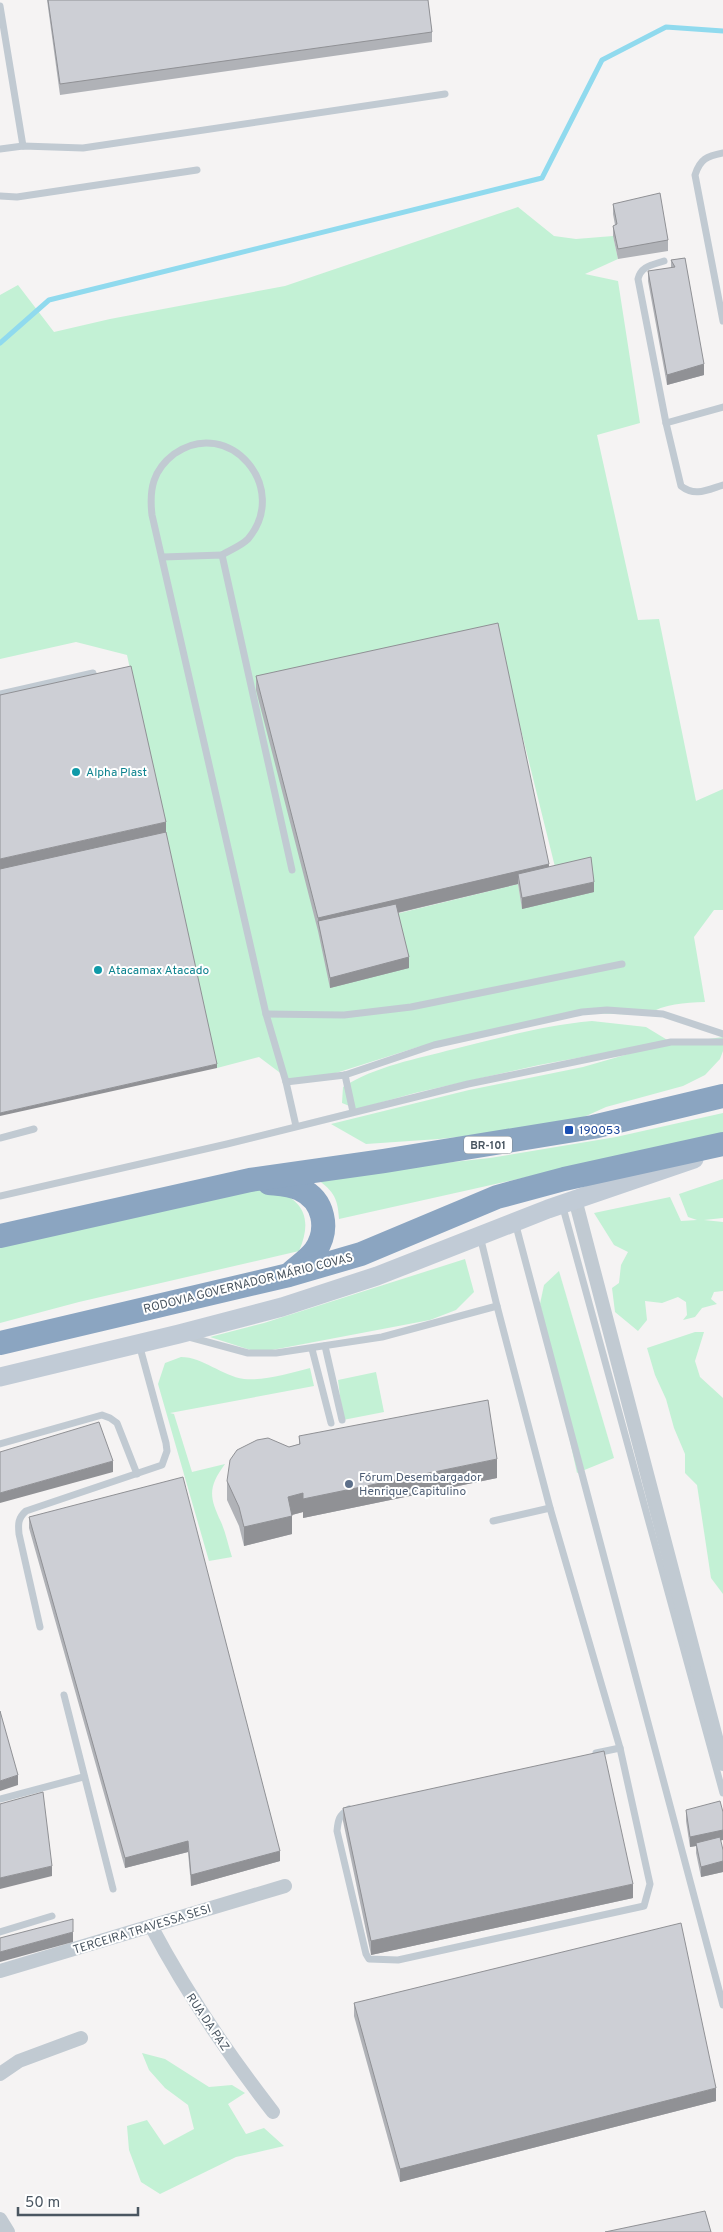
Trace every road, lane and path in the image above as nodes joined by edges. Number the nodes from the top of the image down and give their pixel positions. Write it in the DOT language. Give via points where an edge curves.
graph roads {
  1 [pos="0,6"];
  2 [pos="445,94"];
  3 [pos="23,146"];
  4 [pos="0,150"];
  5 [pos="723,153"];
  6 [pos="197,170"];
  7 [pos="0,196"];
  8 [pos="664,261"];
  9 [pos="723,321"];
  10 [pos="723,406"];
  11 [pos="666,423"];
  12 [pos="723,485"];
  13 [pos="222,555"];
  14 [pos="163,557"];
  15 [pos="93,673"];
  16 [pos="0,694"];
  17 [pos="292,870"];
  18 [pos="622,964"];
  19 [pos="266,1014"];
  20 [pos="723,1034"];
  21 [pos="723,1042"];
  22 [pos="345,1075"];
  23 [pos="286,1082"];
  24 [pos="723,1096"];
  25 [pos="353,1112"];
  26 [pos="296,1126"];
  27 [pos="34,1129"];
  28 [pos="0,1138"];
  29 [pos="723,1145"];
  30 [pos="250,1180"];
  31 [pos="0,1196"];
  32 [pos="569,1202"];
  33 [pos="515,1222"];
  34 [pos="0,1236"];
  35 [pos="480,1236"];
  36 [pos="289,1275"];
  37 [pos="498,1306"];
  38 [pos="179,1334"];
  39 [pos="0,1344"];
  40 [pos="138,1344"];
  41 [pos="325,1346"];
  42 [pos="312,1349"];
  43 [pos="0,1377"];
  44 [pos="333,1379"];
  45 [pos="321,1382"];
  46 [pos="342,1420"];
  47 [pos="331,1423"];
  48 [pos="0,1444"];
  49 [pos="137,1474"];
  50 [pos="550,1508"];
  51 [pos="493,1521"];
  52 [pos="40,1627"];
  53 [pos="64,1695"];
  54 [pos="620,1748"];
  55 [pos="591,1754"];
  56 [pos="723,1764"];
  57 [pos="84,1777"];
  58 [pos="723,1792"];
  59 [pos="0,1799"];
  60 [pos="359,1807"];
  61 [pos="285,1886"];
  62 [pos="114,1889"];
  63 [pos="52,1916"];
  64 [pos="151,1926"];
  65 [pos="0,1932"];
  66 [pos="0,1971"];
  67 [pos="723,2005"];
  68 [pos="81,2038"];
  69 [pos="0,2074"];
  70 [pos="273,2112"];
  71 [pos="0,2219"];
  72 [pos="8,2232"];
  1 -- 3 [label="lane"];
  2 -- 3 [label="lane" via="83,148"];
  3 -- 4 [label="lane"];
  5 -- 9 [label="lane" via="708,156 698,164 695,175"];
  6 -- 7 [label="lane" via="17,197"];
  8 -- 11 [label="lane" via="646,267 638,279"];
  10 -- 11 [label="lane"];
  11 -- 12 [label="lane" via="681,486 697,493"];
  13 -- 14 [label="lane"];
  13 -- 14 [label="lane" via="246,540 255,529 262,487 252,466 240,455 219,444 195,443 168,459 154,476 150,498"];
  13 -- 17 [label="lane"];
  14 -- 19 [label="lane"];
  15 -- 16 [label="lane"];
  18 -- 19 [label="lane" via="411,1008 344,1015"];
  19 -- 23 [label="lane"];
  20 -- 22 [label="lane" via="663,1014 607,1010 582,1012 434,1045"];
  21 -- 25 [label="lane" via="671,1042 468,1084"];
  22 -- 23 [label="lane"];
  22 -- 25 [label="lane"];
  23 -- 26 [label="lane"];
  24 -- 30 [label="highway, BR-101" via="593,1127"];
  25 -- 26 [label="lane"];
  26 -- 31 [label="lane"];
  27 -- 28 [label="lane"];
  29 -- 32 [label="main road" via="681,1164"];
  29 -- 36 [label="highway, RODOVIA GOVERNADOR MÁRIO COVAS" via="497,1197 361,1254"];
  30 -- 34 [label="highway, BR-101"];
  30 -- 36 [label="highway" via="298,1188 309,1194 321,1209 323,1229 319,1243 310,1257"];
  32 -- 33 [label="main road"];
  32 -- 56 [label="street"];
  32 -- 58 [label="lane"];
  33 -- 35 [label="main road"];
  33 -- 67 [label="lane"];
  35 -- 37 [label="lane"];
  35 -- 38 [label="main road" via="385,1273 282,1307"];
  36 -- 39 [label="highway, RODOVIA GOVERNADOR MÁRIO COVAS"];
  37 -- 41 [label="lane" via="382,1336"];
  37 -- 50 [label="lane"];
  38 -- 40 [label="main road"];
  38 -- 42 [label="lane" via="248,1353"];
  40 -- 43 [label="main road"];
  40 -- 49 [label="lane" via="167,1451 162,1465"];
  41 -- 42 [label="lane"];
  41 -- 44 [label="lane"];
  42 -- 45 [label="lane"];
  44 -- 45 [label="lane"];
  44 -- 46 [label="lane"];
  45 -- 47 [label="lane"];
  48 -- 49 [label="lane" via="102,1416 118,1423"];
  49 -- 52 [label="lane" via="26,1511 21,1516 19,1534"];
  50 -- 51 [label="lane"];
  50 -- 54 [label="lane"];
  53 -- 57 [label="lane"];
  54 -- 55 [label="lane"];
  54 -- 60 [label="lane" via="650,1884 644,1906 398,1960 369,1959 337,1831 342,1813"];
  57 -- 59 [label="lane"];
  57 -- 62 [label="lane"];
  61 -- 64 [label="street, TERCEIRA TRAVESSA SESI"];
  63 -- 65 [label="lane"];
  64 -- 66 [label="street, TERCEIRA TRAVESSA SESI"];
  64 -- 70 [label="street, RUA DA PAZ" via="196,2005"];
  68 -- 69 [label="street" via="19,2061"];
  71 -- 72 [label="street"];
}
